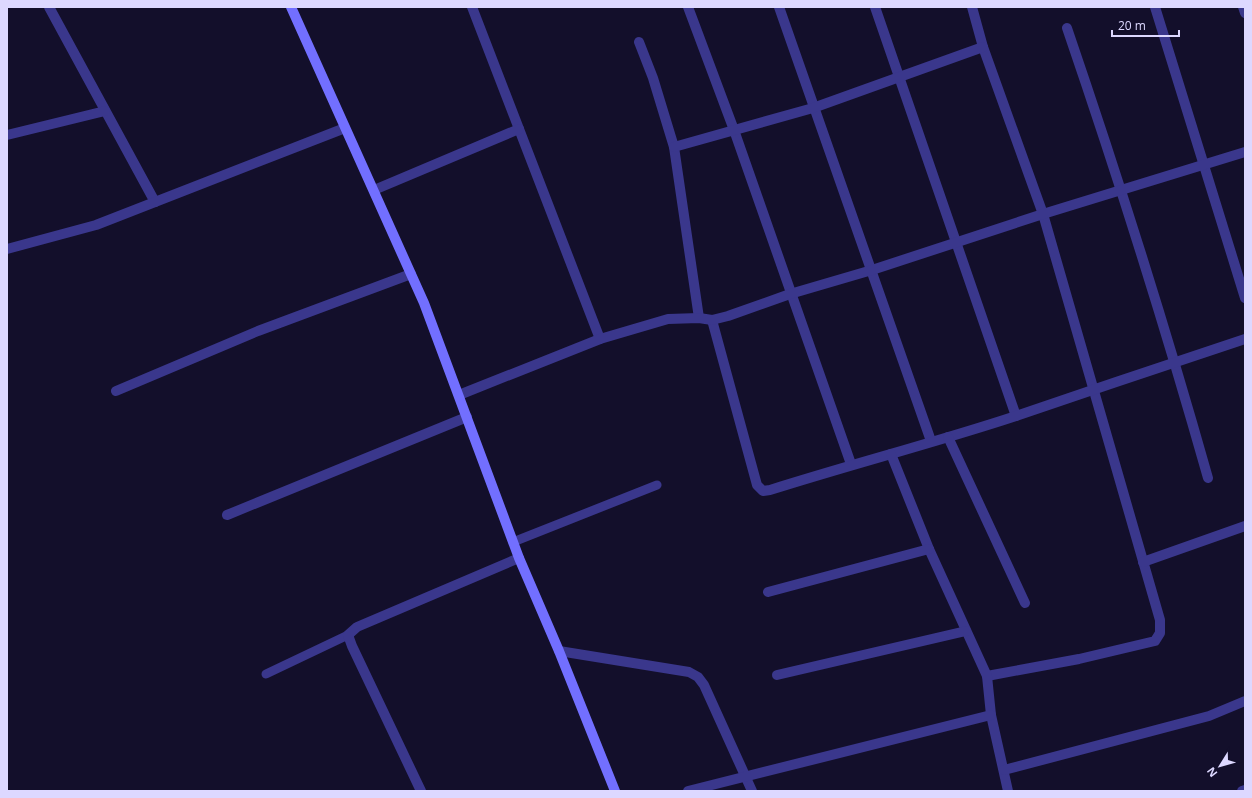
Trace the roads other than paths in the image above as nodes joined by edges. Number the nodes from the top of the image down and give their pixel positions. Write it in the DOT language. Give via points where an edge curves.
graph roads {
  1 [pos="49,7"];
  2 [pos="291,7"];
  3 [pos="472,7"];
  4 [pos="688,7"];
  5 [pos="779,7"];
  6 [pos="875,7"];
  7 [pos="972,7"];
  8 [pos="1154,7"];
  9 [pos="1243,7"];
  10 [pos="1245,13"];
  11 [pos="1067,28"];
  12 [pos="639,42"];
  13 [pos="983,47"];
  14 [pos="899,77"];
  15 [pos="813,108"];
  16 [pos="105,111"];
  17 [pos="345,128"];
  18 [pos="519,129"];
  19 [pos="734,130"];
  20 [pos="7,134"];
  21 [pos="674,147"];
  22 [pos="1245,152"];
  23 [pos="1205,166"];
  24 [pos="374,190"];
  25 [pos="1122,190"];
  26 [pos="155,202"];
  27 [pos="1043,214"];
  28 [pos="955,243"];
  29 [pos="7,249"];
  30 [pos="872,270"];
  31 [pos="411,274"];
  32 [pos="790,294"];
  33 [pos="1245,298"];
  34 [pos="699,318"];
  35 [pos="712,320"];
  36 [pos="600,339"];
  37 [pos="1245,339"];
  38 [pos="1175,362"];
  39 [pos="1093,389"];
  40 [pos="116,391"];
  41 [pos="459,395"];
  42 [pos="1016,416"];
  43 [pos="467,417"];
  44 [pos="948,437"];
  45 [pos="931,441"];
  46 [pos="891,454"];
  47 [pos="851,464"];
  48 [pos="1208,478"];
  49 [pos="657,485"];
  50 [pos="227,515"];
  51 [pos="1245,526"];
  52 [pos="513,542"];
  53 [pos="929,549"];
  54 [pos="519,558"];
  55 [pos="1143,562"];
  56 [pos="768,592"];
  57 [pos="1025,603"];
  58 [pos="966,631"];
  59 [pos="348,634"];
  60 [pos="559,652"];
  61 [pos="266,674"];
  62 [pos="777,675"];
  63 [pos="986,676"];
  64 [pos="1245,701"];
  65 [pos="991,715"];
  66 [pos="1004,770"];
  67 [pos="745,776"];
  68 [pos="1245,790"];
  69 [pos="421,791"];
  70 [pos="615,791"];
  71 [pos="688,791"];
  72 [pos="752,791"];
  73 [pos="1008,791"];
  74 [pos="1242,791"];
  1 -- 16 [label="street"];
  2 -- 17 [label="street"];
  3 -- 18 [label="street"];
  4 -- 19 [label="street"];
  5 -- 15 [label="street"];
  6 -- 14 [label="street"];
  7 -- 13 [label="street"];
  8 -- 23 [label="street"];
  9 -- 10 [label="street"];
  11 -- 25 [label="street"];
  12 -- 21 [label="street"];
  13 -- 14 [label="street"];
  13 -- 27 [label="street"];
  14 -- 15 [label="street"];
  14 -- 28 [label="street"];
  15 -- 19 [label="street"];
  15 -- 30 [label="street"];
  16 -- 20 [label="street"];
  16 -- 26 [label="street"];
  17 -- 24 [label="street"];
  17 -- 26 [label="street"];
  18 -- 24 [label="street"];
  18 -- 36 [label="street"];
  19 -- 21 [label="street"];
  19 -- 32 [label="street"];
  21 -- 34 [label="street"];
  22 -- 23 [label="street"];
  23 -- 25 [label="street"];
  23 -- 33 [label="street"];
  24 -- 31 [label="street"];
  25 -- 27 [label="street"];
  25 -- 38 [label="street"];
  26 -- 29 [label="street" via="96,225"];
  27 -- 28 [label="street"];
  27 -- 39 [label="street"];
  28 -- 30 [label="street"];
  28 -- 42 [label="street"];
  30 -- 32 [label="street"];
  30 -- 45 [label="street"];
  31 -- 40 [label="street" via="258,330"];
  31 -- 41 [label="street"];
  32 -- 35 [label="street"];
  32 -- 47 [label="street"];
  34 -- 35 [label="street"];
  34 -- 36 [label="street" via="668,319"];
  35 -- 47 [label="street" via="757,485 763,491 770,490"];
  36 -- 41 [label="street"];
  37 -- 38 [label="street"];
  38 -- 39 [label="street"];
  38 -- 48 [label="street"];
  39 -- 42 [label="street"];
  39 -- 55 [label="street"];
  41 -- 43 [label="street"];
  42 -- 44 [label="street"];
  43 -- 50 [label="street"];
  43 -- 52 [label="street"];
  44 -- 45 [label="street"];
  44 -- 57 [label="street"];
  45 -- 46 [label="street"];
  46 -- 47 [label="street"];
  46 -- 53 [label="street"];
  49 -- 52 [label="lane"];
  51 -- 55 [label="street"];
  52 -- 54 [label="street"];
  53 -- 56 [label="street"];
  53 -- 58 [label="street"];
  54 -- 59 [label="street" via="357,627"];
  54 -- 60 [label="street"];
  55 -- 63 [label="street" via="1160,620 1160,633 1155,641 1079,659"];
  58 -- 62 [label="street"];
  58 -- 63 [label="street"];
  59 -- 61 [label="lane"];
  59 -- 69 [label="street"];
  60 -- 67 [label="street" via="689,672 698,677"];
  60 -- 70 [label="street"];
  63 -- 65 [label="street"];
  64 -- 66 [label="street" via="1209,716"];
  65 -- 66 [label="street"];
  65 -- 67 [label="street"];
  66 -- 73 [label="street"];
  67 -- 71 [label="street"];
  67 -- 72 [label="street"];
  68 -- 74 [label="street"];
}
